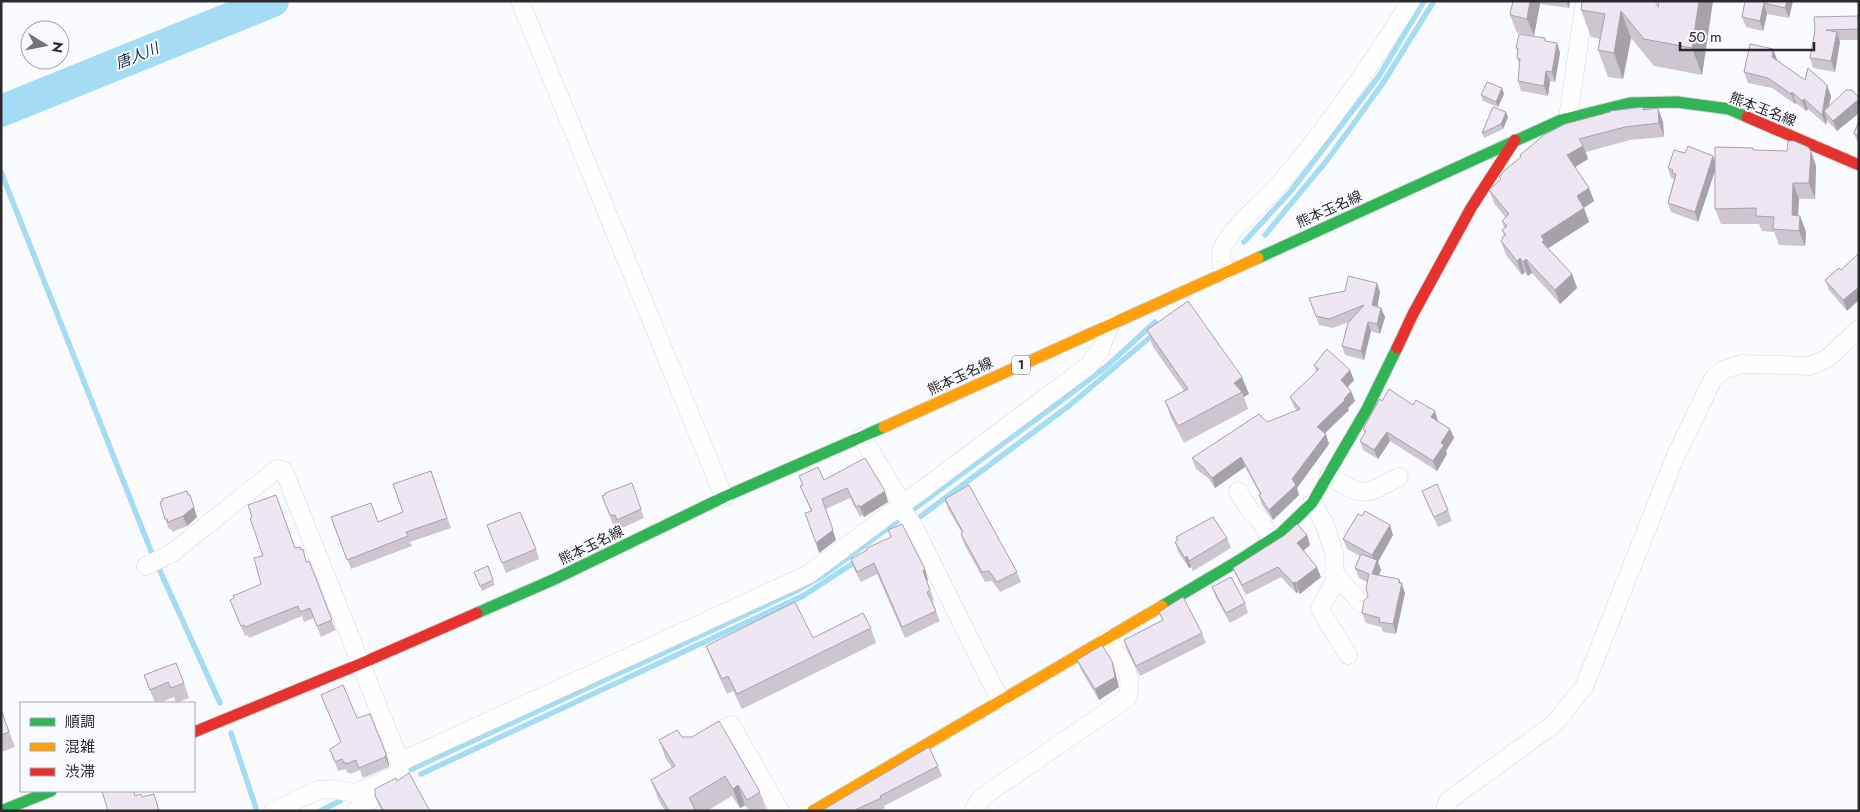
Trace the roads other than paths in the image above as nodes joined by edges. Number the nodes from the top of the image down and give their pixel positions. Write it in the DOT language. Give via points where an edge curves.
graph roads {
  1 [pos="520,1"];
  2 [pos="1411,1"];
  3 [pos="1585,1"];
  4 [pos="1568,118"];
  5 [pos="1515,140"];
  6 [pos="1859,166"];
  7 [pos="1224,272"];
  8 [pos="1110,324"];
  9 [pos="1859,329"];
  10 [pos="862,437"];
  11 [pos="1329,476"];
  12 [pos="1399,477"];
  13 [pos="1238,491"];
  14 [pos="724,497"];
  15 [pos="1312,503"];
  16 [pos="904,512"];
  17 [pos="1271,540"];
  18 [pos="153,563"];
  19 [pos="1334,574"];
  20 [pos="1361,603"];
  21 [pos="1108,639"];
  22 [pos="1348,655"];
  23 [pos="360,664"];
  24 [pos="1000,700"];
  25 [pos="195,732"];
  26 [pos="694,747"];
  27 [pos="400,762"];
  28 [pos="364,789"];
  29 [pos="48,792"];
  30 [pos="1,811"];
  31 [pos="273,811"];
  32 [pos="356,811"];
  33 [pos="780,811"];
  34 [pos="813,811"];
  35 [pos="973,811"];
  36 [pos="1444,811"];
  1 -- 14 [label="street"];
  2 -- 7 [label="street" via="1336,115 1279,185 1228,237 1220,257"];
  3 -- 4 [label="street"];
  4 -- 5 [label="main road, 熊本玉名線 / 1"];
  4 -- 6 [label="main road, 熊本玉名線 / 1" via="1630,104 1677,102 1729,109"];
  5 -- 7 [label="main road, 熊本玉名線 / 1"];
  5 -- 11 [label="main road" via="1471,208"];
  7 -- 8 [label="main road, 熊本玉名線 / 1"];
  8 -- 10 [label="main road, 熊本玉名線 / 1"];
  8 -- 16 [label="street" via="1100,350 1088,366"];
  9 -- 36 [label="street" via="1828,358 1810,366 1742,364 1723,370 1713,379 1676,454 1584,687 1554,724 1449,800"];
  10 -- 14 [label="main road, 熊本玉名線 / 1"];
  10 -- 16 [label="street"];
  11 -- 12 [label="street" via="1353,490 1367,493"];
  11 -- 15 [label="main road"];
  13 -- 17 [label="street" via="1252,513 1260,519"];
  14 -- 23 [label="main road, 熊本玉名線 / 1" via="557,578"];
  15 -- 17 [label="main road"];
  15 -- 19 [label="street" via="1324,522 1334,553"];
  16 -- 24 [label="street"];
  16 -- 27 [label="street" via="808,574"];
  17 -- 21 [label="main road"];
  18 -- 23 [label="street" via="172,552 277,469 284,471"];
  19 -- 20 [label="street"];
  19 -- 22 [label="street" via="1335,581 1320,609"];
  21 -- 24 [label="main road"];
  21 -- 35 [label="street" via="1130,675 1127,698 981,798"];
  23 -- 25 [label="main road, 熊本玉名線 / 1"];
  23 -- 27 [label="street"];
  24 -- 34 [label="main road"];
  26 -- 33 [label="street" via="731,725"];
  27 -- 28 [label="street" via="399,774"];
  28 -- 31 [label="street" via="355,793 318,790"];
  28 -- 32 [label="street" via="369,802"];
  29 -- 30 [label="main road"];
}
